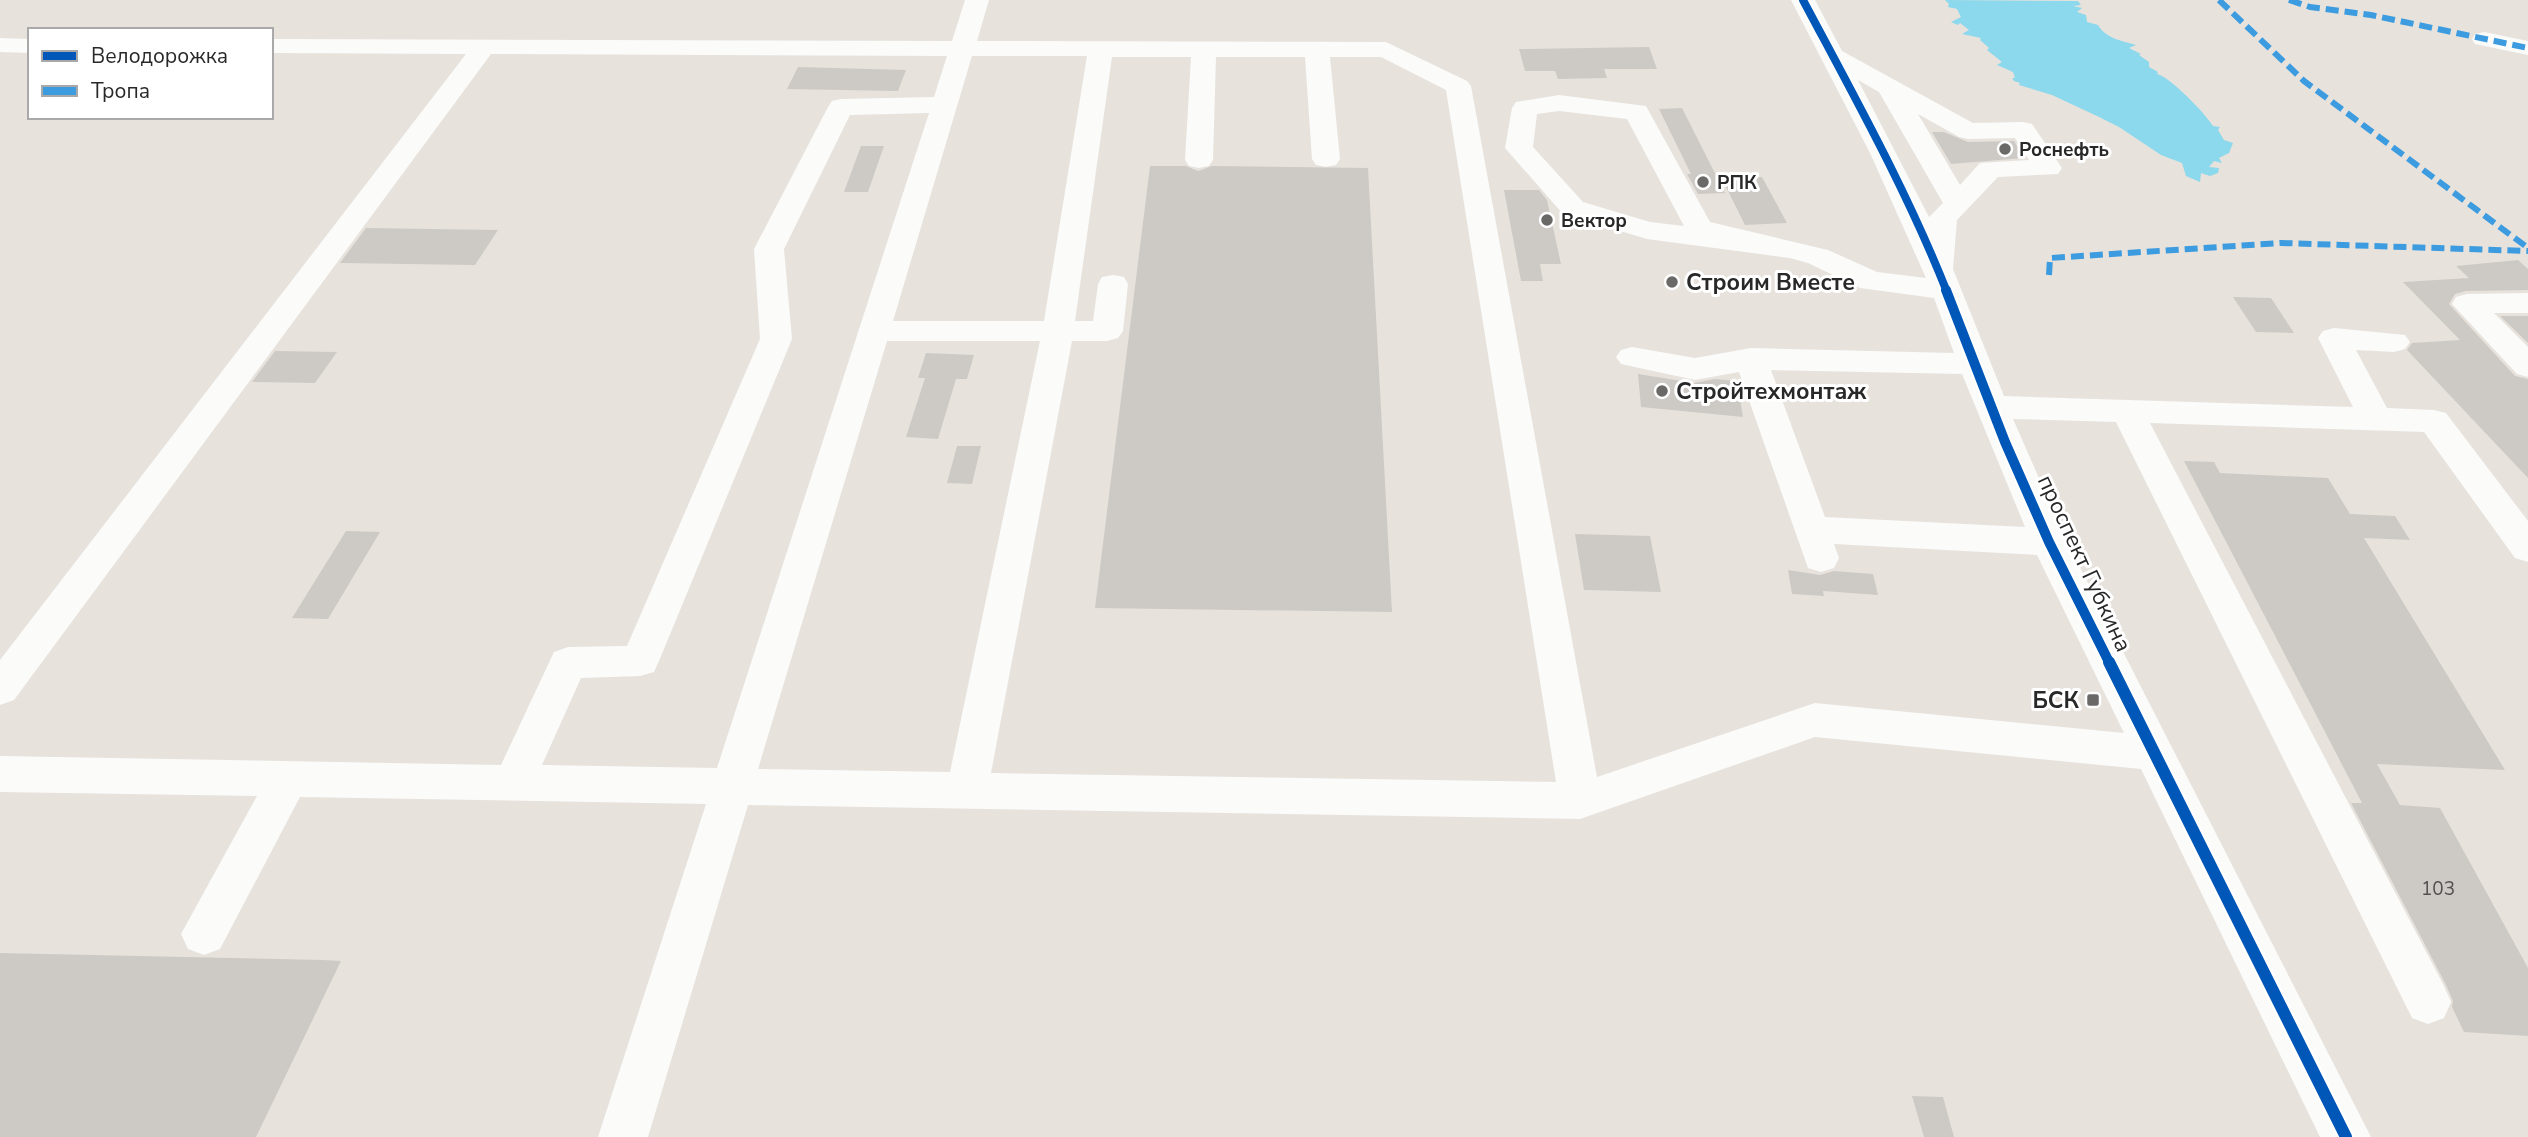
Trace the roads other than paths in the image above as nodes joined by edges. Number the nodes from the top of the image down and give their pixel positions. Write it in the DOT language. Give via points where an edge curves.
graph roads {
  1 [pos="977,0"];
  2 [pos="1803,0"];
  3 [pos="2484,39"];
  4 [pos="0,46"];
  5 [pos="28,46"];
  6 [pos="273,46"];
  7 [pos="484,47"];
  8 [pos="2528,48"];
  9 [pos="963,49"];
  10 [pos="1101,49"];
  11 [pos="1204,49"];
  12 [pos="1317,50"];
  13 [pos="1830,54"];
  14 [pos="1891,88"];
  15 [pos="944,105"];
  16 [pos="1968,131"];
  17 [pos="1326,159"];
  18 [pos="1199,160"];
  19 [pos="1990,169"];
  20 [pos="1958,205"];
  21 [pos="1794,250"];
  22 [pos="1942,280"];
  23 [pos="1113,284"];
  24 [pos="2528,303"];
  25 [pos="872,331"];
  26 [pos="1058,332"];
  27 [pos="2394,342"];
  28 [pos="1632,357"];
  29 [pos="1751,359"];
  30 [pos="1975,364"];
  31 [pos="2528,366"];
  32 [pos="1991,407"];
  33 [pos="2127,411"];
  34 [pos="2376,419"];
  35 [pos="2049,542"];
  36 [pos="2528,548"];
  37 [pos="0,689"];
  38 [pos="2154,753"];
  39 [pos="0,774"];
  40 [pos="289,778"];
  41 [pos="514,782"];
  42 [pos="730,786"];
  43 [pos="967,790"];
  44 [pos="1580,801"];
  45 [pos="204,934"];
  46 [pos="2428,1002"];
  47 [pos="623,1137"];
  48 [pos="2346,1137"];
  1 -- 9 [label="street"];
  2 -- 13 [label="street, проспект Губкина"];
  3 -- 8 [label="street"];
  4 -- 5 [label="street"];
  6 -- 7 [label="street"];
  7 -- 9 [label="street"];
  7 -- 37 [label="street"];
  9 -- 10 [label="street"];
  9 -- 15 [label="street"];
  10 -- 11 [label="street"];
  10 -- 26 [label="street"];
  11 -- 12 [label="street"];
  11 -- 18 [label="street"];
  12 -- 17 [label="street"];
  12 -- 44 [label="street" via="1386,50 1458,86"];
  13 -- 14 [label="street"];
  13 -- 22 [label="street, проспект Губкина" via="1884,153"];
  14 -- 16 [label="street"];
  14 -- 20 [label="street"];
  15 -- 25 [label="street"];
  15 -- 41 [label="street" via="841,107 769,249 776,339 640,661 568,663"];
  16 -- 19 [label="street"];
  16 -- 19 [label="street" via="2023,130 2048,168"];
  19 -- 20 [label="street"];
  20 -- 22 [label="street" via="1943,217"];
  21 -- 21 [label="lane" via="1699,228 1637,112 1559,103 1525,108 1519,148 1573,208 1647,230"];
  21 -- 22 [label="street" via="1871,281"];
  22 -- 30 [label="street, проспект Губкина"];
  23 -- 26 [label="street" via="1107,331"];
  24 -- 31 [label="street" via="2467,304"];
  25 -- 26 [label="street"];
  25 -- 42 [label="street"];
  26 -- 43 [label="street"];
  27 -- 34 [label="street" via="2334,338"];
  28 -- 29 [label="lane" via="1695,369"];
  29 -- 30 [label="lane"];
  29 -- 35 [label="street" via="1816,544"];
  30 -- 32 [label="street, проспект Губкина"];
  32 -- 33 [label="street"];
  32 -- 35 [label="street, проспект Губкина"];
  33 -- 34 [label="street"];
  33 -- 46 [label="street"];
  34 -- 36 [label="street" via="2434,421"];
  35 -- 38 [label="street, проспект Губкина"];
  38 -- 44 [label="street" via="1815,720"];
  38 -- 48 [label="street, проспект Губкина"];
  39 -- 40 [label="street"];
  40 -- 41 [label="street"];
  40 -- 45 [label="street"];
  41 -- 42 [label="street"];
  42 -- 43 [label="street"];
  42 -- 47 [label="street"];
  43 -- 44 [label="street"];
}
